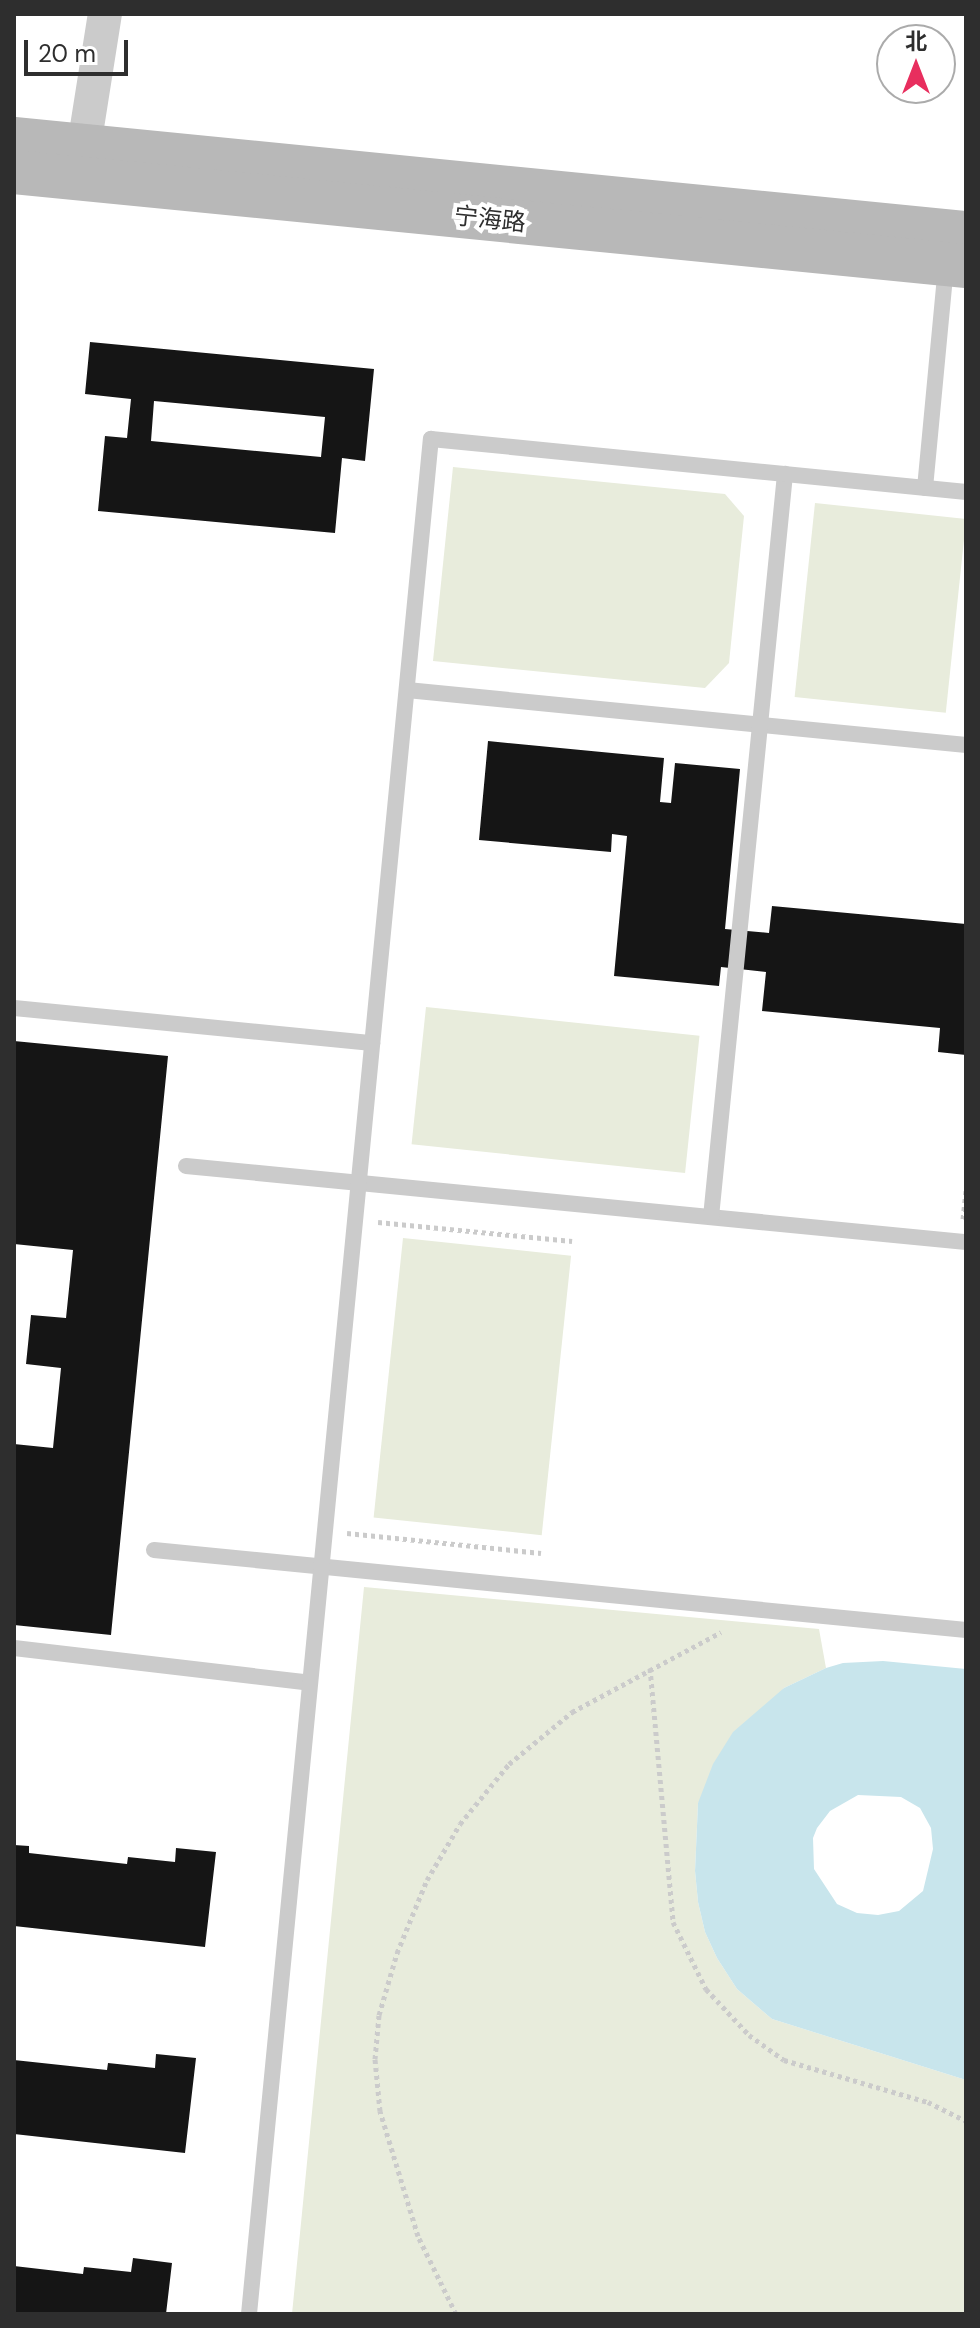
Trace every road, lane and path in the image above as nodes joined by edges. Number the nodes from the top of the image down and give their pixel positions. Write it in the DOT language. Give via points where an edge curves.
graph roads {
  1 [pos="105,14"];
  2 [pos="14,139"];
  3 [pos="84,146"];
  4 [pos="14,172"];
  5 [pos="960,255"];
  6 [pos="785,474"];
  7 [pos="925,488"];
  8 [pos="966,492"];
  9 [pos="407,690"];
  10 [pos="760,724"];
  11 [pos="966,745"];
  12 [pos="14,1008"];
  13 [pos="372,1043"];
  14 [pos="186,1166"];
  15 [pos="359,1183"];
  16 [pos="711,1217"];
  17 [pos="355,1219"];
  18 [pos="572,1241"];
  19 [pos="966,1242"];
  20 [pos="325,1531"];
  21 [pos="154,1550"];
  22 [pos="541,1553"];
  23 [pos="322,1566"];
  24 [pos="761,1609"];
  25 [pos="966,1630"];
  26 [pos="14,1648"];
  27 [pos="650,1668"];
  28 [pos="310,1683"];
  29 [pos="966,2121"];
  30 [pos="249,2314"];
  31 [pos="456,2314"];
  1 -- 3 [label="street"];
  2 -- 3 [label="main road, 宁海路"];
  3 -- 5 [label="main road, 宁海路"];
  4 -- 5 [label="main road, 宁海路"];
  5 -- 7 [label="lane"];
  6 -- 7 [label="lane"];
  6 -- 9 [label="lane" via="431,439"];
  6 -- 10 [label="lane"];
  7 -- 8 [label="lane"];
  9 -- 10 [label="lane"];
  9 -- 13 [label="lane"];
  10 -- 11 [label="lane"];
  10 -- 16 [label="lane"];
  12 -- 13 [label="lane"];
  13 -- 15 [label="lane"];
  14 -- 15 [label="lane"];
  15 -- 16 [label="lane"];
  15 -- 17 [label="lane"];
  16 -- 19 [label="lane"];
  17 -- 18 [label="path"];
  17 -- 20 [label="lane"];
  20 -- 22 [label="path"];
  20 -- 23 [label="lane"];
  21 -- 23 [label="lane"];
  23 -- 24 [label="lane"];
  23 -- 28 [label="lane"];
  24 -- 25 [label="lane"];
  24 -- 27 [label="path"];
  26 -- 28 [label="lane"];
  27 -- 29 [label="path" via="673,1922 706,1989 749,2035 784,2060 928,2102"];
  27 -- 31 [label="path" via="549,1727 490,1784 427,1880 397,1953 379,2015 375,2059 380,2111 418,2236"];
  28 -- 30 [label="lane"];
}
